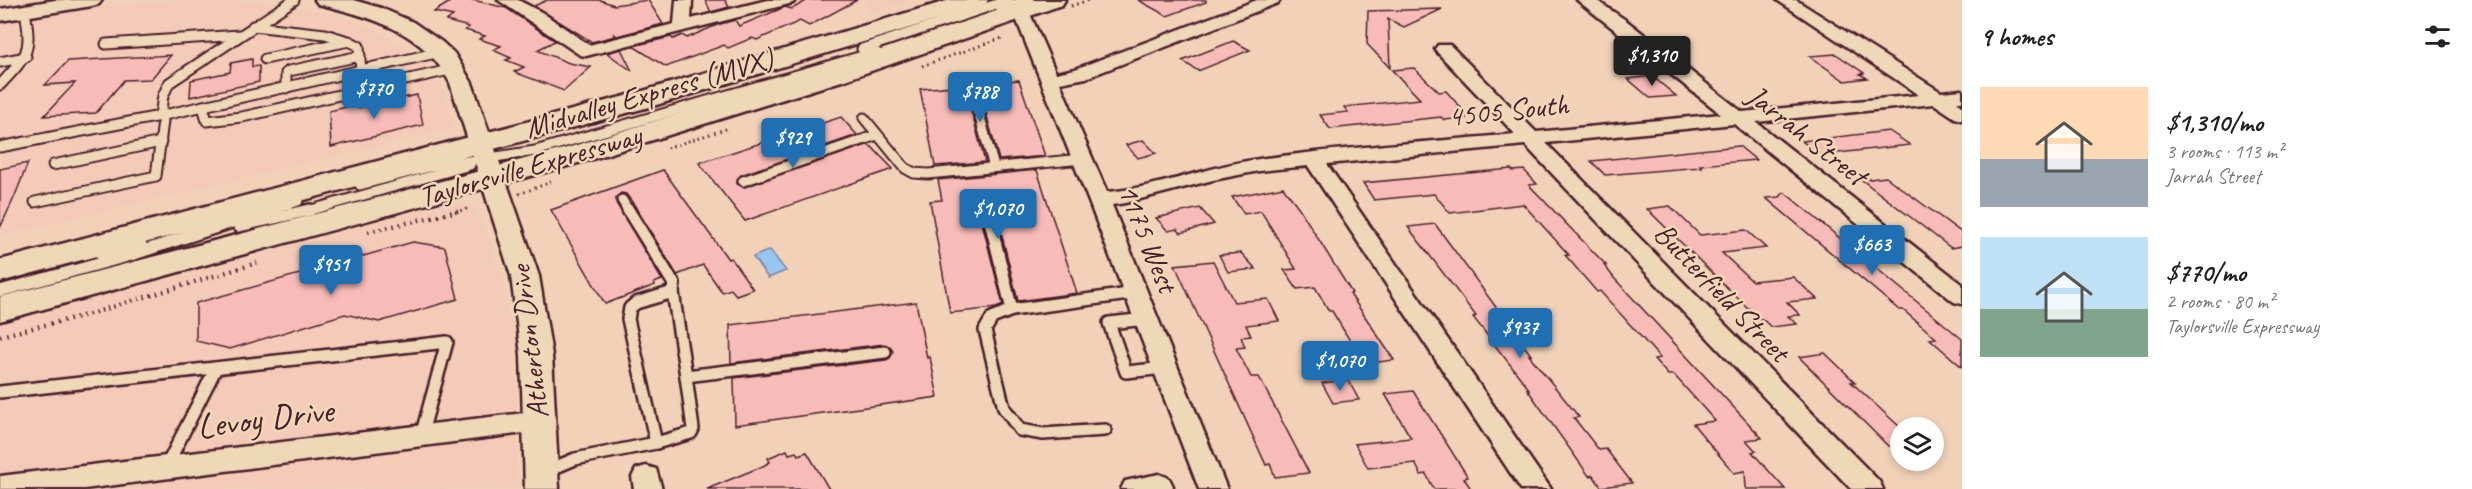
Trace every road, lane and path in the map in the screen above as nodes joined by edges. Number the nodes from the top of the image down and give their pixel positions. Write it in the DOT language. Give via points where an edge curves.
graph roads {
  1 [pos="92,0"];
  2 [pos="294,0"];
  3 [pos="325,0"];
  4 [pos="684,0"];
  5 [pos="787,0"];
  6 [pos="976,0"];
  7 [pos="1053,0"];
  8 [pos="1272,0"];
  9 [pos="1585,0"];
  10 [pos="1785,0"];
  11 [pos="516,2"];
  12 [pos="1020,4"];
  13 [pos="25,11"];
  14 [pos="0,15"];
  15 [pos="253,26"];
  16 [pos="682,28"];
  17 [pos="240,35"];
  18 [pos="349,41"];
  19 [pos="106,44"];
  20 [pos="1444,49"];
  21 [pos="360,56"];
  22 [pos="26,57"];
  23 [pos="265,59"];
  24 [pos="447,61"];
  25 [pos="0,62"];
  26 [pos="361,72"];
  27 [pos="1050,80"];
  28 [pos="0,85"];
  29 [pos="286,88"];
  30 [pos="973,93"];
  31 [pos="1962,96"];
  32 [pos="1938,98"];
  33 [pos="203,106"];
  34 [pos="1962,114"];
  35 [pos="160,116"];
  36 [pos="864,118"];
  37 [pos="1738,118"];
  38 [pos="877,135"];
  39 [pos="1530,138"];
  40 [pos="161,142"];
  41 [pos="0,147"];
  42 [pos="1082,159"];
  43 [pos="1312,159"];
  44 [pos="486,160"];
  45 [pos="53,165"];
  46 [pos="994,168"];
  47 [pos="743,181"];
  48 [pos="1099,199"];
  49 [pos="622,200"];
  50 [pos="35,202"];
  51 [pos="467,209"];
  52 [pos="988,213"];
  53 [pos="197,234"];
  54 [pos="360,234"];
  55 [pos="259,262"];
  56 [pos="0,271"];
  57 [pos="0,281"];
  58 [pos="0,291"];
  59 [pos="673,292"];
  60 [pos="1136,293"];
  61 [pos="1962,296"];
  62 [pos="0,309"];
  63 [pos="1012,310"];
  64 [pos="1146,319"];
  65 [pos="0,336"];
  66 [pos="885,352"];
  67 [pos="216,368"];
  68 [pos="1165,368"];
  69 [pos="686,376"];
  70 [pos="0,392"];
  71 [pos="540,421"];
  72 [pos="1105,430"];
  73 [pos="421,436"];
  74 [pos="656,443"];
  75 [pos="166,467"];
  76 [pos="542,481"];
  77 [pos="0,488"];
  78 [pos="1213,489"];
  79 [pos="1536,489"];
  80 [pos="1869,489"];
  1 -- 13 [label="street"];
  2 -- 15 [label="lane"];
  3 -- 24 [label="street" via="387,18 413,31"];
  4 -- 16 [label="street"];
  5 -- 16 [label="street"];
  6 -- 44 [label="main road, Taylorsville Expressway" via="729,75"];
  7 -- 12 [label="main road, Taylorsville Expressway"];
  8 -- 27 [label="street" via="1080,74"];
  9 -- 37 [label="street, Jarrah Street"];
  10 -- 32 [label="street"];
  11 -- 16 [label="street" via="586,51"];
  12 -- 27 [label="street, 1175 West"];
  12 -- 44 [label="main road, Taylorsville Expressway" via="769,96"];
  13 -- 14 [label="street"];
  13 -- 22 [label="lane" via="30,35"];
  15 -- 17 [label="lane"];
  15 -- 18 [label="lane" via="325,34"];
  17 -- 19 [label="lane"];
  17 -- 35 [label="lane" via="169,83"];
  18 -- 21 [label="lane" via="359,46"];
  18 -- 23 [label="lane"];
  20 -- 39 [label="street, Butterfield Street"];
  21 -- 26 [label="lane"];
  21 -- 29 [label="lane" via="289,71"];
  22 -- 25 [label="lane"];
  22 -- 28 [label="lane"];
  24 -- 26 [label="lane"];
  24 -- 33 [label="lane" via="224,120 207,121"];
  24 -- 44 [label="street, Atherton Drive" via="460,82"];
  26 -- 29 [label="lane"];
  27 -- 42 [label="street, 1175 West"];
  29 -- 33 [label="lane"];
  30 -- 46 [label="lane"];
  31 -- 32 [label="street, 4505 South"];
  32 -- 34 [label="street"];
  32 -- 37 [label="street, 4505 South"];
  33 -- 35 [label="lane"];
  35 -- 40 [label="lane"];
  35 -- 41 [label="lane"];
  36 -- 38 [label="lane"];
  37 -- 39 [label="street, 4505 South"];
  37 -- 61 [label="street, Jarrah Street"];
  38 -- 46 [label="lane" via="914,173"];
  38 -- 47 [label="lane"];
  39 -- 43 [label="street, 4505 South"];
  39 -- 80 [label="street, Butterfield Street"];
  40 -- 45 [label="lane"];
  40 -- 50 [label="lane" via="156,177"];
  42 -- 46 [label="lane"];
  42 -- 48 [label="street, 1175 West"];
  43 -- 48 [label="street, 4505 South" via="1240,169 1125,197"];
  43 -- 79 [label="street"];
  44 -- 53 [label="lane" via="429,167 342,189"];
  44 -- 56 [label="main road, Taylorsville Expressway"];
  44 -- 62 [label="main road, Taylorsville Expressway"];
  44 -- 71 [label="street, Atherton Drive" via="526,277 537,352"];
  48 -- 60 [label="street, 1175 West"];
  49 -- 59 [label="lane" via="674,284"];
  51 -- 54 [label="path"];
  52 -- 63 [label="lane"];
  53 -- 57 [label="lane"];
  53 -- 58 [label="lane"];
  55 -- 65 [label="path" via="136,301"];
  59 -- 69 [label="lane"];
  59 -- 74 [label="lane" via="636,303 628,314"];
  60 -- 63 [label="lane"];
  60 -- 64 [label="street, 1175 West"];
  63 -- 72 [label="lane" via="992,318 985,330 1004,408 1020,430 1043,434"];
  64 -- 68 [label="street, 1175 West"];
  64 -- 68 [label="lane" via="1108,323 1126,372"];
  66 -- 69 [label="lane"];
  67 -- 70 [label="lane"];
  67 -- 73 [label="lane" via="447,342"];
  67 -- 75 [label="lane"];
  68 -- 78 [label="street, 1175 West"];
  69 -- 74 [label="lane" via="693,429 691,433"];
  71 -- 73 [label="street, Levoy Drive"];
  71 -- 76 [label="street, Atherton Drive"];
  73 -- 75 [label="street, Levoy Drive"];
  74 -- 76 [label="lane" via="575,459"];
  75 -- 77 [label="street, Levoy Drive"];
}
